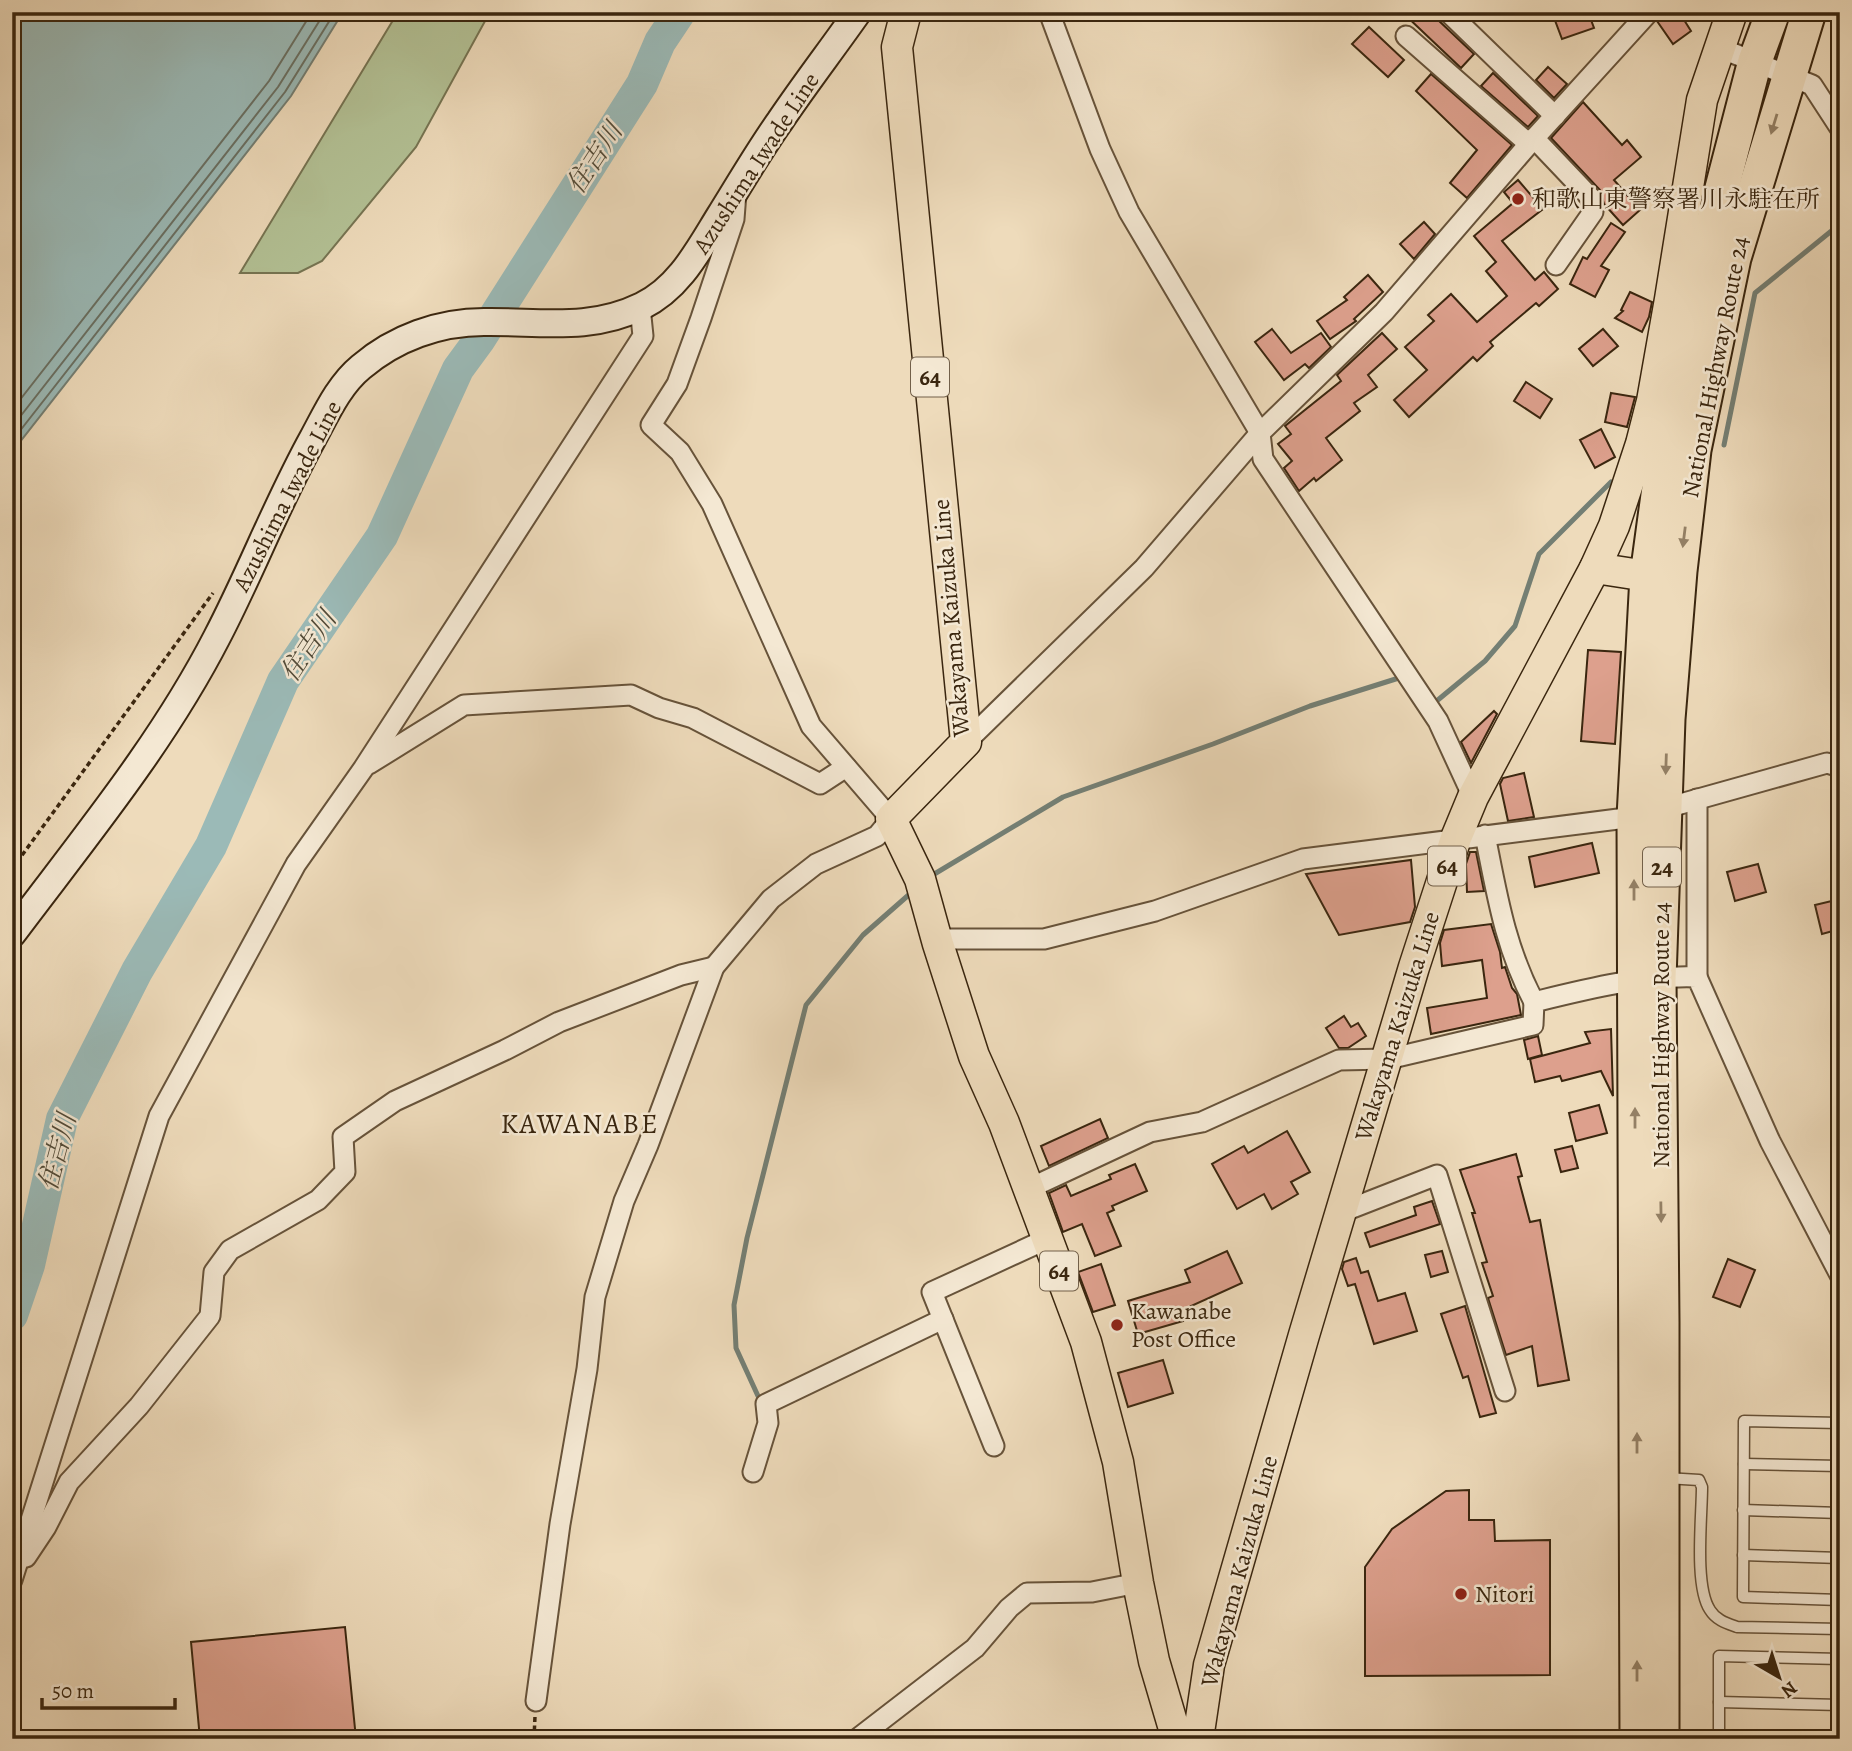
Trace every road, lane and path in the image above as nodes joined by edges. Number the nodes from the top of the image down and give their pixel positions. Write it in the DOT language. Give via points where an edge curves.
graph roads {
  1 [pos="858,12"];
  2 [pos="906,12"];
  3 [pos="923,12"];
  4 [pos="1049,12"];
  5 [pos="1448,12"];
  6 [pos="1649,12"];
  7 [pos="1732,12"];
  8 [pos="1773,12"];
  9 [pos="1809,12"];
  10 [pos="1406,36"];
  11 [pos="897,47"];
  12 [pos="1720,48"];
  13 [pos="1755,61"];
  14 [pos="1789,75"];
  15 [pos="1555,116"];
  16 [pos="1837,116"];
  17 [pos="1531,141"];
  18 [pos="736,190"];
  19 [pos="1556,265"];
  20 [pos="640,307"];
  21 [pos="1260,433"];
  22 [pos="1595,568"];
  23 [pos="1680,571"];
  24 [pos="1647,576"];
  25 [pos="216,588"];
  26 [pos="966,742"];
  27 [pos="846,767"];
  28 [pos="1840,767"];
  29 [pos="363,769"];
  30 [pos="1472,797"];
  31 [pos="1698,799"];
  32 [pos="1649,813"];
  33 [pos="891,819"];
  34 [pos="1485,835"];
  35 [pos="1456,838"];
  36 [pos="12,869"];
  37 [pos="12,934"];
  38 [pos="938,944"];
  39 [pos="714,967"];
  40 [pos="1697,977"];
  41 [pos="1646,980"];
  42 [pos="1534,1002"];
  43 [pos="1388,1059"];
  44 [pos="1028,1189"];
  45 [pos="1342,1212"];
  46 [pos="1047,1239"];
  47 [pos="1840,1275"];
  48 [pos="943,1319"];
  49 [pos="1505,1391"];
  50 [pos="1840,1423"];
  51 [pos="994,1446"];
  52 [pos="1744,1464"];
  53 [pos="1840,1466"];
  54 [pos="753,1472"];
  55 [pos="1662,1478"];
  56 [pos="1743,1510"];
  57 [pos="1840,1513"];
  58 [pos="1743,1555"];
  59 [pos="1840,1558"];
  60 [pos="12,1580"];
  61 [pos="1138,1583"];
  62 [pos="1840,1600"];
  63 [pos="1840,1629"];
  64 [pos="1840,1659"];
  65 [pos="536,1701"];
  66 [pos="1719,1702"];
  67 [pos="1840,1705"];
  68 [pos="857,1739"];
  69 [pos="1177,1739"];
  70 [pos="1198,1739"];
  71 [pos="1637,1739"];
  72 [pos="1662,1739"];
  73 [pos="1718,1739"];
  1 -- 18 [label="main road, Azushima Iwade Line"];
  2 -- 11 [label="main road, Wakayama Kaizuka Line / 64"];
  3 -- 11 [label="street"];
  4 -- 21 [label="street" via="1100,149 1129,212"];
  5 -- 15 [label="street"];
  6 -- 15 [label="street"];
  7 -- 12 [label="main road, Wakayama Kaizuka Line / 64"];
  8 -- 13 [label="highway, National Highway Route 24 / 24"];
  9 -- 14 [label="highway, National Highway Route 24 / 24"];
  10 -- 17 [label="street"];
  11 -- 26 [label="main road, Wakayama Kaizuka Line / 64"];
  12 -- 13 [label="street"];
  12 -- 22 [label="main road, Wakayama Kaizuka Line / 64" via="1702,100 1652,401 1614,526"];
  13 -- 14 [label="street"];
  13 -- 24 [label="highway, National Highway Route 24 / 24" via="1695,292 1669,415"];
  14 -- 16 [label="street" via="1812,85"];
  14 -- 23 [label="highway, National Highway Route 24 / 24, one-way" via="1734,258 1694,450"];
  15 -- 17 [label="street"];
  17 -- 19 [label="street" via="1591,198 1593,212"];
  17 -- 21 [label="street" via="1384,312"];
  18 -- 20 [label="main road, Azushima Iwade Line" via="689,265 661,295"];
  18 -- 27 [label="street" via="734,219 701,318 677,384 651,425 680,452 712,504 811,726"];
  20 -- 29 [label="street" via="643,336"];
  20 -- 37 [label="main road, Azushima Iwade Line" via="610,319 563,325 482,322 437,327 390,346 358,369 333,401 285,490 217,636 178,705"];
  21 -- 26 [label="street" via="1144,568"];
  21 -- 30 [label="street" via="1263,459 1438,721"];
  22 -- 24 [label="main road"];
  22 -- 30 [label="main road, Wakayama Kaizuka Line / 64"];
  23 -- 24 [label="main road"];
  23 -- 32 [label="highway, National Highway Route 24 / 24, one-way" via="1668,719"];
  24 -- 32 [label="highway, National Highway Route 24 / 24"];
  25 -- 36 [label="path"];
  26 -- 33 [label="main road, Wakayama Kaizuka Line"];
  27 -- 29 [label="street" via="820,784 693,718 631,695 464,705"];
  27 -- 33 [label="street"];
  28 -- 31 [label="street" via="1827,763"];
  29 -- 60 [label="street" via="296,864 159,1116"];
  30 -- 35 [label="main road, Wakayama Kaizuka Line / 64"];
  31 -- 32 [label="street"];
  31 -- 40 [label="street"];
  32 -- 34 [label="street"];
  32 -- 41 [label="highway, National Highway Route 24 / 24"];
  33 -- 38 [label="main road, Wakayama Kaizuka Line / 64" via="920,879"];
  33 -- 39 [label="street" via="877,836 816,864 771,899"];
  34 -- 35 [label="street"];
  34 -- 42 [label="street" via="1506,938"];
  35 -- 38 [label="street" via="1303,859 1155,911 1044,939 950,939"];
  35 -- 43 [label="main road, Wakayama Kaizuka Line / 64"];
  38 -- 44 [label="main road, Wakayama Kaizuka Line / 64" via="974,1056"];
  39 -- 60 [label="street" via="559,1022 395,1101 343,1137 345,1172 318,1200 230,1250 214,1272 210,1316 132,1415 69,1482"];
  39 -- 65 [label="street" via="624,1201 595,1297"];
  40 -- 41 [label="street"];
  40 -- 47 [label="street" via="1770,1141"];
  41 -- 42 [label="street" via="1607,984"];
  41 -- 55 [label="highway, National Highway Route 24 / 24, one-way"];
  71 -- 41 [label="highway, National Highway Route 24 / 24, one-way"];
  42 -- 43 [label="street" via="1533,1025"];
  43 -- 44 [label="street" via="1339,1060 1202,1122 1150,1132"];
  43 -- 45 [label="main road, Wakayama Kaizuka Line / 64"];
  44 -- 46 [label="main road, Wakayama Kaizuka Line / 64"];
  45 -- 49 [label="street" via="1437,1175"];
  45 -- 70 [label="main road, Wakayama Kaizuka Line / 64" via="1209,1665"];
  46 -- 48 [label="street" via="932,1292"];
  46 -- 61 [label="main road, Wakayama Kaizuka Line / 64" via="1086,1342 1118,1462"];
  48 -- 51 [label="street"];
  48 -- 54 [label="street" via="766,1404 768,1423"];
  50 -- 52 [label="lane" via="1744,1421"];
  52 -- 53 [label="lane"];
  52 -- 56 [label="lane"];
  55 -- 63 [label="lane" via="1699,1480 1702,1487 1701,1592 1710,1612 1721,1622 1737,1627"];
  55 -- 72 [label="highway, National Highway Route 24 / 24"];
  56 -- 57 [label="lane"];
  56 -- 58 [label="lane"];
  58 -- 59 [label="lane"];
  58 -- 62 [label="lane" via="1743,1597"];
  61 -- 68 [label="street" via="1091,1592 1027,1593 975,1648"];
  61 -- 69 [label="main road, Wakayama Kaizuka Line / 64"];
  64 -- 66 [label="lane" via="1719,1656"];
  66 -- 67 [label="lane"];
  66 -- 73 [label="lane"];
}
